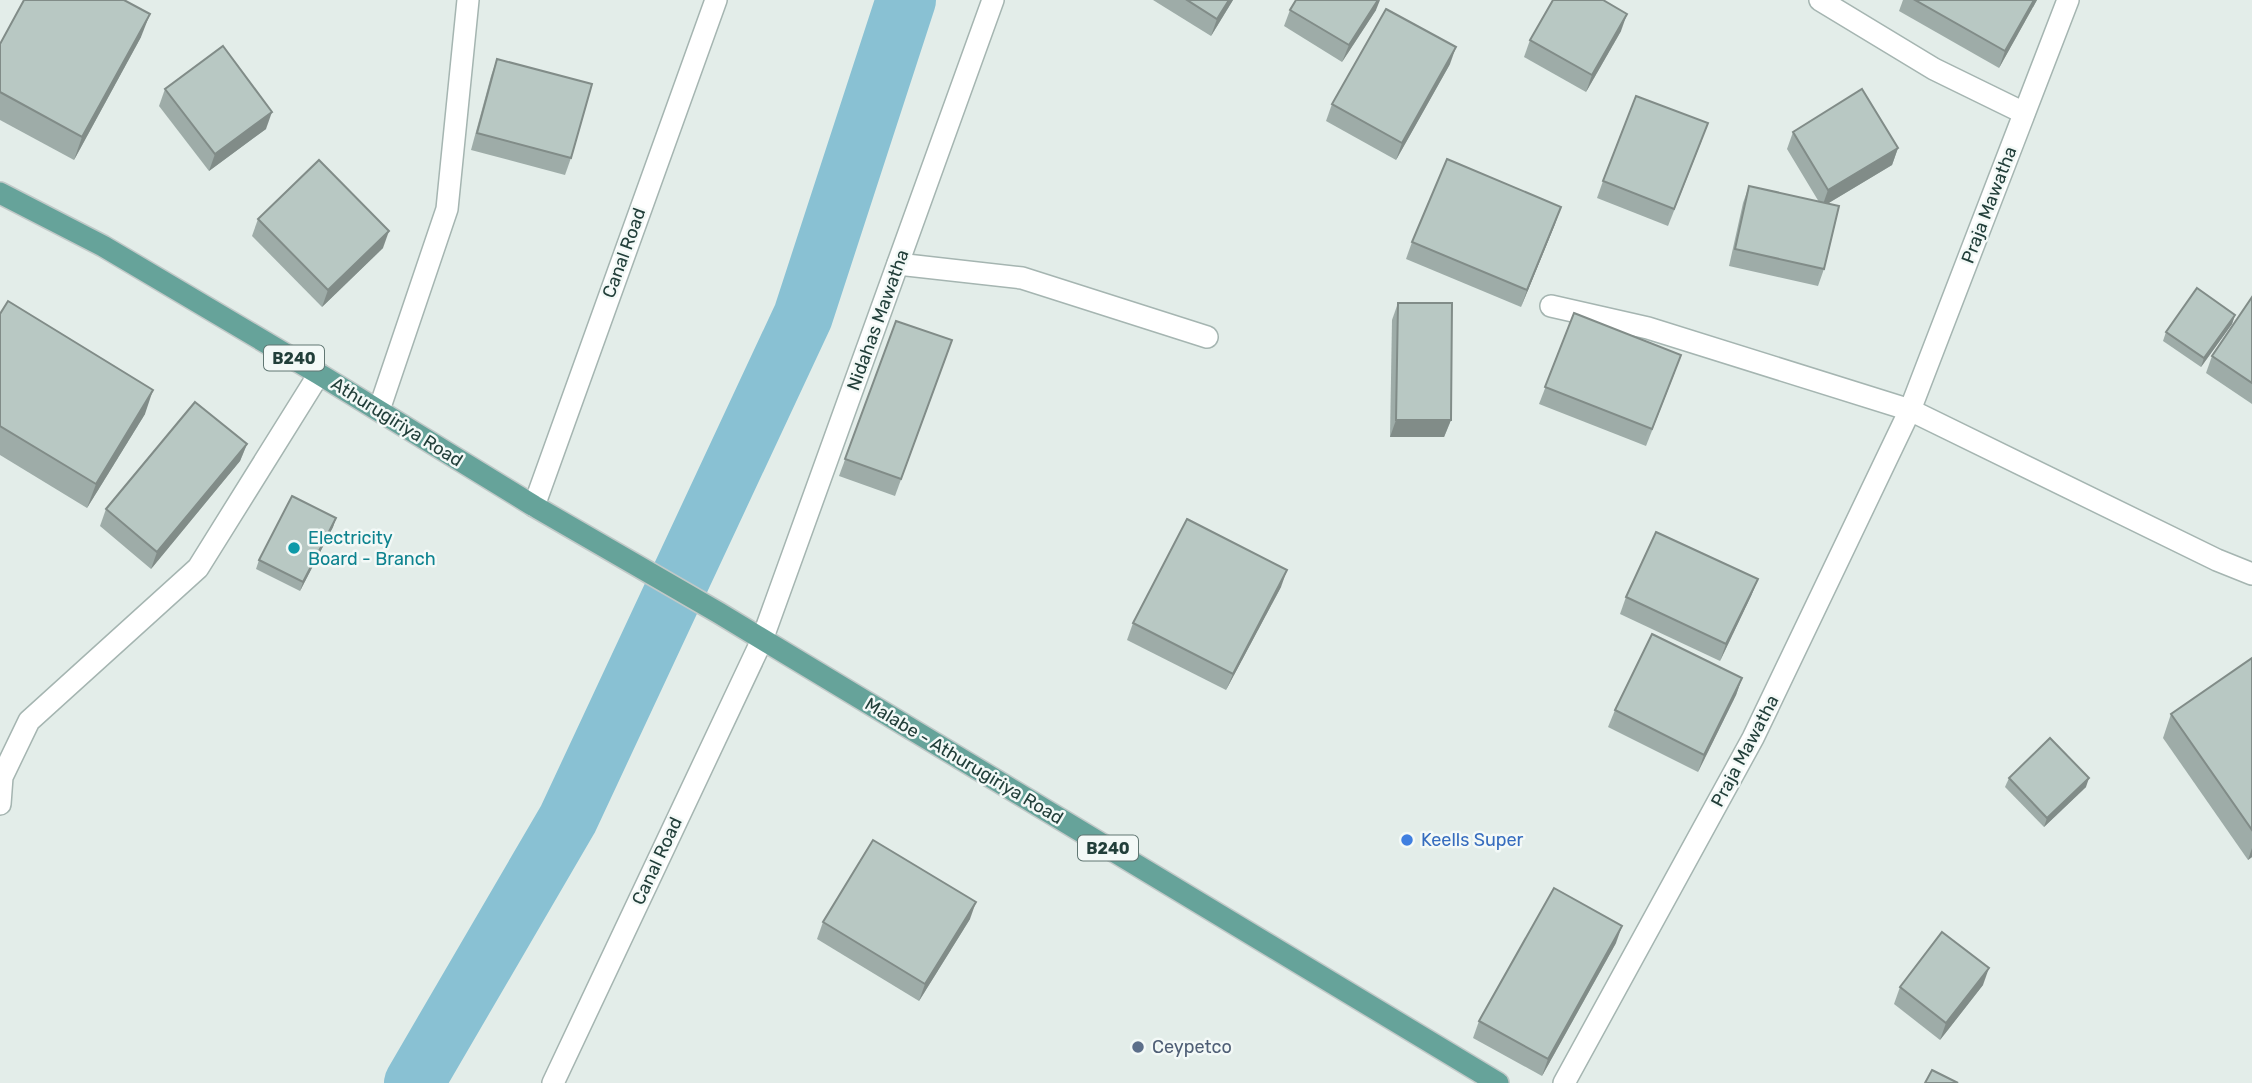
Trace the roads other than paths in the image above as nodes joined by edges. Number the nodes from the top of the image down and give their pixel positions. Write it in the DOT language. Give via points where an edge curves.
graph roads {
  1 [pos="468,0"];
  2 [pos="716,0"];
  3 [pos="993,0"];
  4 [pos="1820,0"];
  5 [pos="2067,0"];
  6 [pos="2024,113"];
  7 [pos="0,193"];
  8 [pos="898,264"];
  9 [pos="1551,306"];
  10 [pos="1207,337"];
  11 [pos="319,374"];
  12 [pos="379,410"];
  13 [pos="1910,410"];
  14 [pos="534,506"];
  15 [pos="2252,574"];
  16 [pos="719,613"];
  17 [pos="762,640"];
  18 [pos="0,804"];
  19 [pos="553,1083"];
  20 [pos="1498,1083"];
  21 [pos="1564,1083"];
  1 -- 12 [label="street" via="447,209"];
  2 -- 14 [label="street, Canal Road"];
  3 -- 8 [label="street, Nidahas Mawatha"];
  4 -- 6 [label="street" via="1934,69"];
  5 -- 6 [label="street, Praja Mawatha"];
  6 -- 13 [label="street, Praja Mawatha"];
  7 -- 11 [label="main road, Athurugiriya Road / B240" via="103,246"];
  8 -- 10 [label="street" via="1022,278"];
  8 -- 17 [label="street, Nidahas Mawatha"];
  9 -- 13 [label="street" via="1648,328"];
  11 -- 12 [label="main road, Athurugiriya Road / B240"];
  11 -- 18 [label="street" via="198,568 29,721 2,777"];
  12 -- 14 [label="main road, Athurugiriya Road / B240"];
  13 -- 15 [label="street"];
  13 -- 21 [label="street, Praja Mawatha" via="1754,738"];
  14 -- 16 [label="main road, Athurugiriya Road / B240"];
  16 -- 17 [label="main road, Malabe - Athurugiriya Road / B240"];
  17 -- 19 [label="street, Canal Road"];
  17 -- 20 [label="main road, Malabe - Athurugiriya Road / B240"];
}
